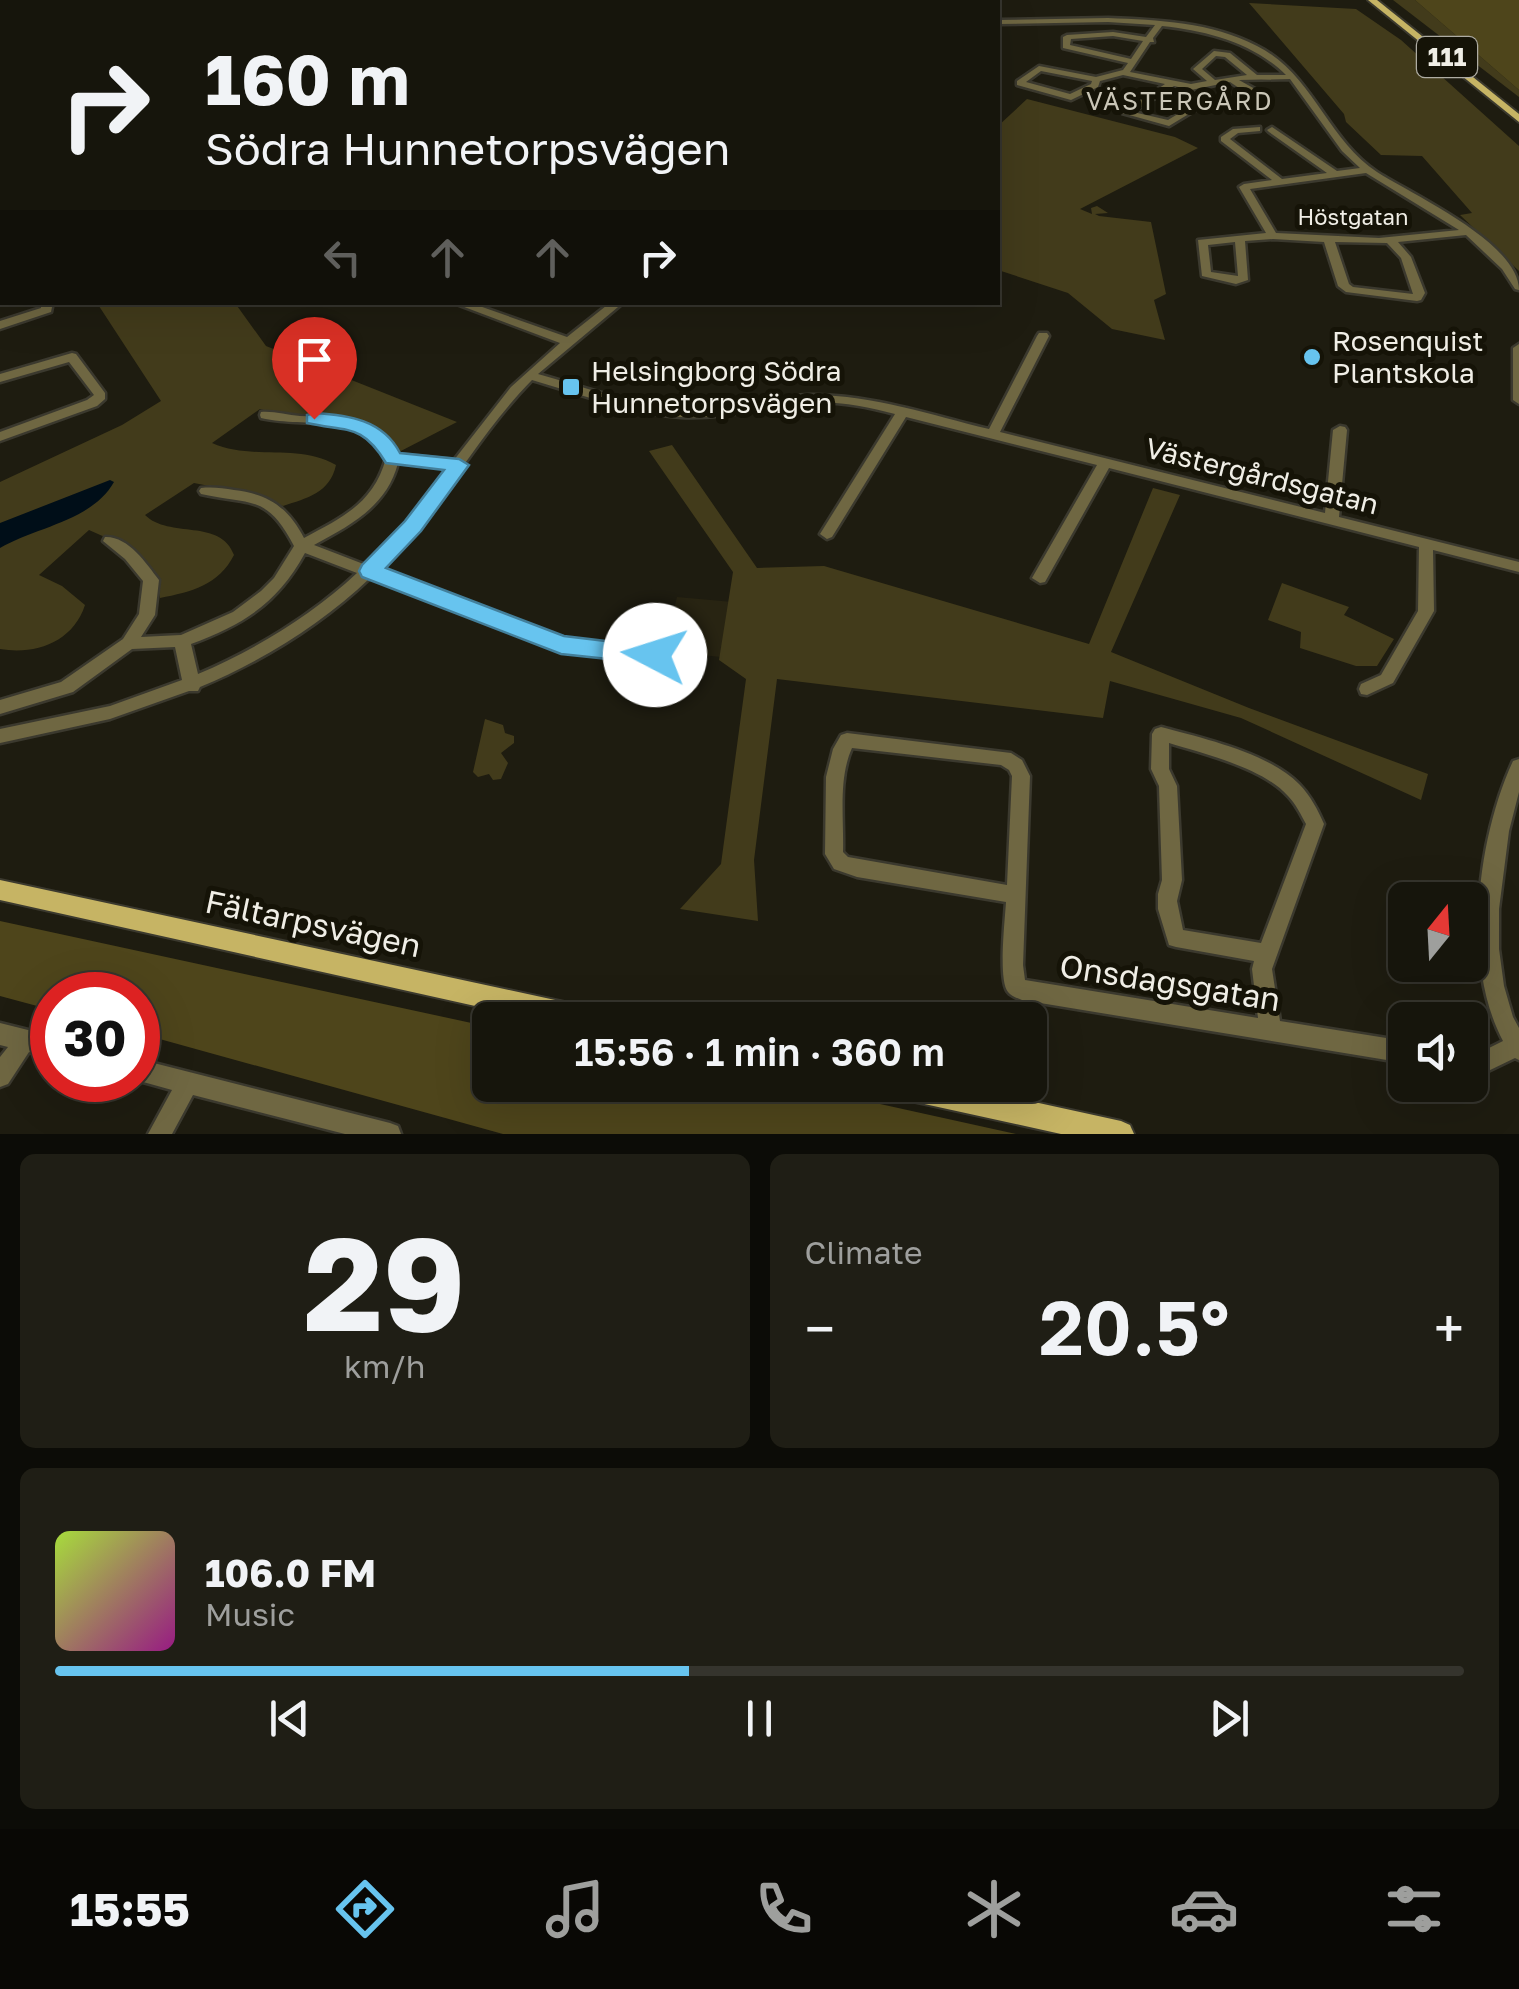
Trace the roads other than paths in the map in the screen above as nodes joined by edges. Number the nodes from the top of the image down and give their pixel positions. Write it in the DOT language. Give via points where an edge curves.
graph roads {
  1 [pos="1372,0"];
  2 [pos="1382,0"];
  3 [pos="1000,22"];
  4 [pos="1160,23"];
  5 [pos="1151,40"];
  6 [pos="1131,61"];
  7 [pos="1124,72"];
  8 [pos="1255,76"];
  9 [pos="1293,77"];
  10 [pos="1096,79"];
  11 [pos="1231,79"];
  12 [pos="1214,82"];
  13 [pos="1172,84"];
  14 [pos="1246,90"];
  15 [pos="1154,95"];
  16 [pos="1519,108"];
  17 [pos="1519,119"];
  18 [pos="1257,129"];
  19 [pos="1272,130"];
  20 [pos="1368,170"];
  21 [pos="1335,174"];
  22 [pos="1279,181"];
  23 [pos="1466,232"];
  24 [pos="1272,236"];
  25 [pos="1240,240"];
  26 [pos="1329,240"];
  27 [pos="1391,241"];
  28 [pos="1519,287"];
  29 [pos="48,305"];
  30 [pos="465,305"];
  31 [pos="615,305"];
  32 [pos="0,326"];
  33 [pos="1043,336"];
  34 [pos="570,342"];
  35 [pos="1519,348"];
  36 [pos="530,375"];
  37 [pos="0,378"];
  38 [pos="1519,400"];
  39 [pos="903,412"];
  40 [pos="266,415"];
  41 [pos="1340,430"];
  42 [pos="994,434"];
  43 [pos="0,437"];
  44 [pos="393,458"];
  45 [pos="1104,463"];
  46 [pos="459,465"];
  47 [pos="206,490"];
  48 [pos="1332,519"];
  49 [pos="827,534"];
  50 [pos="110,542"];
  51 [pos="1426,544"];
  52 [pos="301,546"];
  53 [pos="1519,567"];
  54 [pos="370,571"];
  55 [pos="1040,578"];
  56 [pos="182,641"];
  57 [pos="129,643"];
  58 [pos="655,655"];
  59 [pos="192,686"];
  60 [pos="1367,689"];
  61 [pos="0,707"];
  62 [pos="0,736"];
  63 [pos="1519,766"];
  64 [pos="6,893"];
  65 [pos="1014,895"];
  66 [pos="1267,954"];
  67 [pos="509,1002"];
  68 [pos="1271,1032"];
  69 [pos="0,1034"];
  70 [pos="25,1040"];
  71 [pos="30,1041"];
  72 [pos="1518,1047"];
  73 [pos="1388,1049"];
  74 [pos="1488,1060"];
  75 [pos="0,1076"];
  76 [pos="160,1076"];
  77 [pos="188,1084"];
  78 [pos="975,1102"];
  79 [pos="365,1131"];
  80 [pos="159,1134"];
  81 [pos="390,1134"];
  82 [pos="1121,1134"];
  1 -- 17 [label="main road, 111"];
  2 -- 16 [label="main road, 111"];
  3 -- 4 [label="street"];
  4 -- 5 [label="street"];
  4 -- 9 [label="street" via="1249,46"];
  5 -- 6 [label="street"];
  5 -- 6 [label="street" via="1067,37 1072,50"];
  6 -- 7 [label="street"];
  7 -- 10 [label="street"];
  7 -- 13 [label="street"];
  8 -- 9 [label="street"];
  8 -- 11 [label="street"];
  8 -- 12 [label="street" via="1214,52 1197,69"];
  9 -- 20 [label="street" via="1343,147"];
  10 -- 10 [label="street" via="1039,68 1020,83 1071,97"];
  11 -- 12 [label="street"];
  11 -- 14 [label="street"];
  12 -- 13 [label="street"];
  13 -- 15 [label="street"];
  15 -- 15 [label="street" via="1192,106 1194,108 1172,122 1126,114"];
  18 -- 22 [label="street, Höstgatan" via="1224,140"];
  19 -- 21 [label="street, Höstgatan"];
  20 -- 21 [label="street, Höstgatan"];
  20 -- 23 [label="street"];
  21 -- 22 [label="street, Höstgatan"];
  22 -- 24 [label="street, Höstgatan" via="1244,187"];
  23 -- 27 [label="street, Höstgatan"];
  23 -- 28 [label="street"];
  24 -- 25 [label="street"];
  24 -- 26 [label="street, Höstgatan"];
  25 -- 25 [label="street" via="1200,244 1206,274 1244,278"];
  26 -- 27 [label="street, Höstgatan"];
  26 -- 27 [label="street" via="1350,290 1417,298 1406,257"];
  29 -- 32 [label="street"];
  30 -- 34 [label="street"];
  31 -- 34 [label="street"];
  33 -- 42 [label="street"];
  34 -- 36 [label="street"];
  35 -- 38 [label="street"];
  36 -- 39 [label="street, Västergårdsgatan" via="667,412 819,398"];
  36 -- 46 [label="street"];
  37 -- 43 [label="street" via="72,357 101,396"];
  39 -- 42 [label="street, Västergårdsgatan"];
  39 -- 49 [label="street"];
  40 -- 44 [label="street" via="355,424 384,441"];
  41 -- 48 [label="street"];
  42 -- 45 [label="street, Västergårdsgatan"];
  44 -- 46 [label="street"];
  44 -- 52 [label="street" via="374,500"];
  45 -- 48 [label="street, Västergårdsgatan"];
  45 -- 55 [label="street"];
  46 -- 54 [label="street"];
  47 -- 52 [label="street" via="270,503 288,517"];
  48 -- 51 [label="street, Västergårdsgatan"];
  50 -- 57 [label="street" via="151,580 147,615"];
  51 -- 53 [label="street, Västergårdsgatan"];
  51 -- 60 [label="street" via="1426,611 1387,680"];
  52 -- 54 [label="street"];
  52 -- 56 [label="street" via="272,593 245,614"];
  54 -- 58 [label="street" via="561,645"];
  54 -- 59 [label="street" via="295,629"];
  56 -- 57 [label="street"];
  56 -- 59 [label="street"];
  57 -- 61 [label="street" via="67,687"];
  59 -- 62 [label="street" via="117,713"];
  63 -- 72 [label="street" via="1498,831 1490,906 1499,1005"];
  64 -- 67 [label="main road, Fältarpsvägen"];
  65 -- 65 [label="street, Onsdagsgatan" via="1022,776 1016,765 1005,758 847,740 839,748 834,854 841,862"];
  65 -- 68 [label="street, Onsdagsgatan" via="1014,978 1022,990"];
  66 -- 66 [label="street" via="1315,824 1281,780 1161,734 1172,861 1167,889 1176,938"];
  66 -- 68 [label="street" via="1262,969"];
  68 -- 73 [label="street, Onsdagsgatan"];
  69 -- 70 [label="street"];
  70 -- 71 [label="street"];
  70 -- 75 [label="street"];
  72 -- 74 [label="street"];
  76 -- 77 [label="street"];
  77 -- 79 [label="street"];
  77 -- 80 [label="street"];
  78 -- 82 [label="main road"];
  79 -- 81 [label="street"];
}
